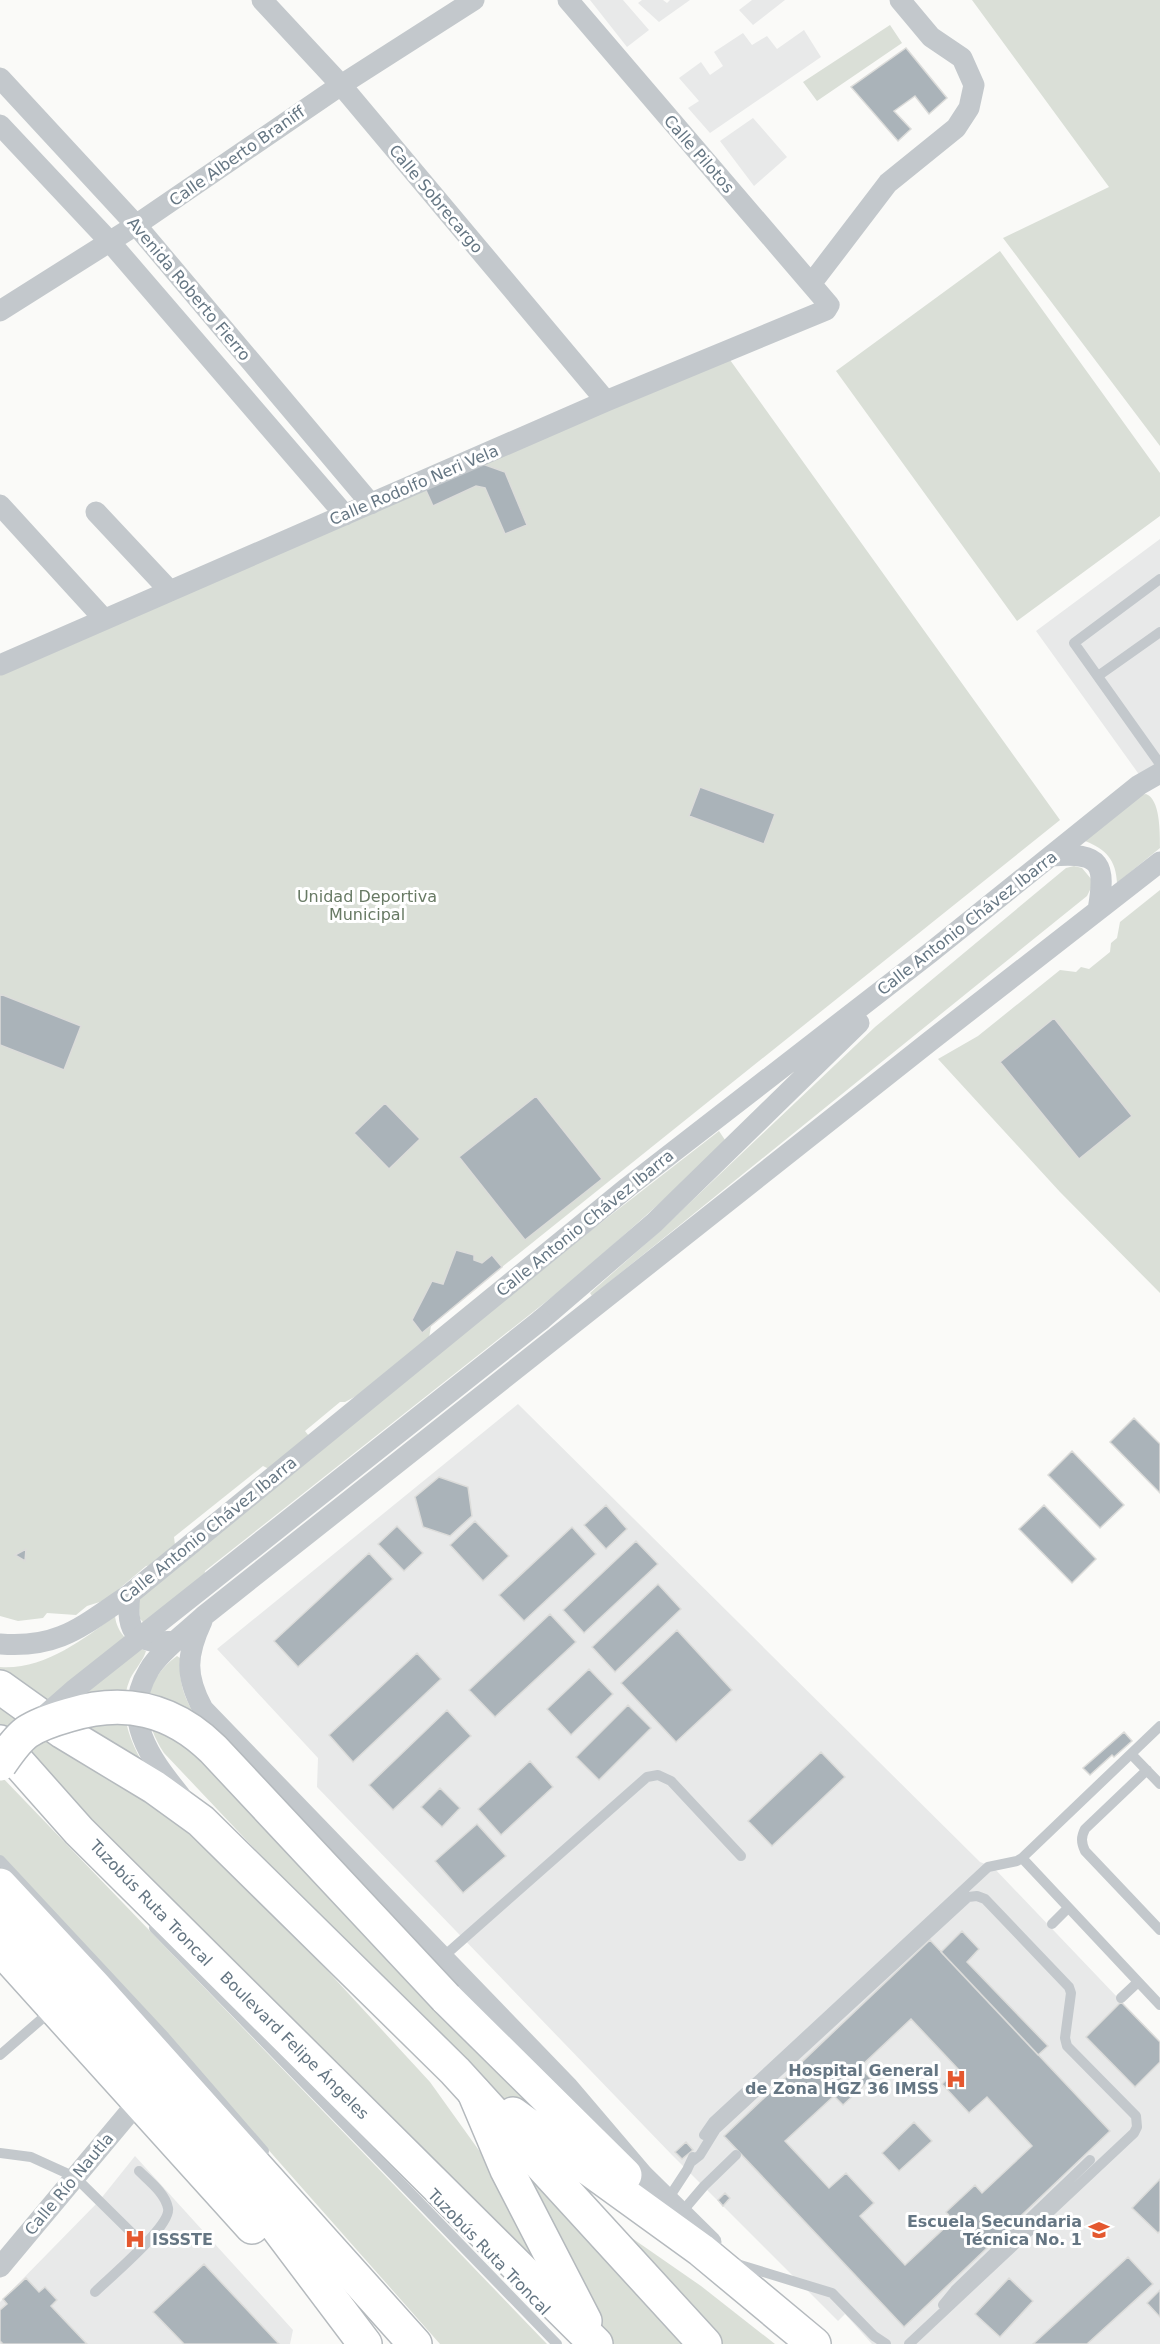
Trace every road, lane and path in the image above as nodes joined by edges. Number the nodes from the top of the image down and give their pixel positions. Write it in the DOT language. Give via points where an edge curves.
graph roads {
  1 [pos="262,0"];
  2 [pos="474,0"];
  3 [pos="568,0"];
  4 [pos="900,0"];
  5 [pos="0,78"];
  6 [pos="341,85"];
  7 [pos="0,125"];
  8 [pos="136,225"];
  9 [pos="110,242"];
  10 [pos="810,284"];
  11 [pos="828,307"];
  12 [pos="0,311"];
  13 [pos="606,401"];
  14 [pos="371,504"];
  15 [pos="0,505"];
  16 [pos="96,512"];
  17 [pos="345,515"];
  18 [pos="1160,579"];
  19 [pos="170,591"];
  20 [pos="104,619"];
  21 [pos="1160,632"];
  22 [pos="0,665"];
  23 [pos="1098,676"];
  24 [pos="1160,764"];
  25 [pos="1160,773"];
  26 [pos="1052,856"];
  27 [pos="1160,862"];
  28 [pos="1098,910"];
  29 [pos="930,953"];
  30 [pos="130,1594"];
  31 [pos="205,1615"];
  32 [pos="176,1641"];
  33 [pos="0,1644"];
  34 [pos="0,1687"];
  35 [pos="1160,1726"];
  36 [pos="13,1737"];
  37 [pos="1131,1754"];
  38 [pos="3,1768"];
  39 [pos="1147,1770"];
  40 [pos="1160,1784"];
  41 [pos="201,1821"];
  42 [pos="741,1856"];
  43 [pos="1022,1858"];
  44 [pos="0,1860"];
  45 [pos="0,1885"];
  46 [pos="1068,1908"];
  47 [pos="0,1913"];
  48 [pos="144,1918"];
  49 [pos="1052,1924"];
  50 [pos="1160,1930"];
  51 [pos="0,1948"];
  52 [pos="443,1957"];
  53 [pos="1138,1982"];
  54 [pos="1121,1998"];
  55 [pos="1160,2005"];
  56 [pos="54,2008"];
  57 [pos="0,2055"];
  58 [pos="464,2082"];
  59 [pos="138,2102"];
  60 [pos="0,2153"];
  61 [pos="736,2155"];
  62 [pos="1090,2160"];
  63 [pos="691,2162"];
  64 [pos="274,2163"];
  65 [pos="139,2170"];
  66 [pos="75,2177"];
  67 [pos="259,2203"];
  68 [pos="674,2206"];
  69 [pos="144,2245"];
  70 [pos="332,2250"];
  71 [pos="701,2250"];
  72 [pos="734,2264"];
  73 [pos="0,2267"];
  74 [pos="95,2292"];
  75 [pos="923,2332"];
  76 [pos="359,2344"];
  77 [pos="365,2344"];
  78 [pos="415,2344"];
  79 [pos="557,2344"];
  80 [pos="596,2344"];
  81 [pos="705,2344"];
  82 [pos="814,2344"];
  83 [pos="885,2344"];
  84 [pos="909,2344"];
  1 -- 6 [label="street, Calle Sobrecargo"];
  2 -- 6 [label="street, Calle Alberto Braniff"];
  3 -- 10 [label="street, Calle Pilotos"];
  4 -- 10 [label="street" via="931,37 962,58 974,84 969,108 956,128 888,183"];
  5 -- 8 [label="street, Avenida Roberto Fierro"];
  6 -- 8 [label="street, Calle Alberto Braniff"];
  6 -- 13 [label="street, Calle Sobrecargo"];
  7 -- 9 [label="street, Avenida Roberto Fierro"];
  8 -- 9 [label="street, Calle Alberto Braniff"];
  8 -- 14 [label="street, Avenida Roberto Fierro"];
  9 -- 12 [label="street, Calle Alberto Braniff"];
  9 -- 17 [label="street, Avenida Roberto Fierro"];
  10 -- 11 [label="street, Calle Pilotos"];
  11 -- 13 [label="street, Calle Rodolfo Neri Vela"];
  13 -- 14 [label="street, Calle Rodolfo Neri Vela"];
  14 -- 17 [label="street, Calle Rodolfo Neri Vela"];
  15 -- 20 [label="street"];
  16 -- 19 [label="street"];
  17 -- 19 [label="street, Calle Rodolfo Neri Vela"];
  18 -- 23 [label="lane" via="1074,643"];
  19 -- 20 [label="street, Calle Rodolfo Neri Vela"];
  20 -- 22 [label="street, Calle Rodolfo Neri Vela"];
  21 -- 23 [label="lane"];
  23 -- 24 [label="lane"];
  25 -- 26 [label="street, Calle Antonio Chávez Ibarra" via="1139,785"];
  26 -- 28 [label="street" via="1078,854 1092,860 1101,870"];
  26 -- 29 [label="street, Calle Antonio Chávez Ibarra"];
  27 -- 28 [label="street"];
  28 -- 31 [label="street"];
  29 -- 30 [label="street, Calle Antonio Chávez Ibarra" via="628,1187"];
  29 -- 36 [label="street, bridge" via="654,1223 541,1320"];
  30 -- 32 [label="street" via="128,1612 135,1633 155,1643"];
  30 -- 33 [label="street, Calle Antonio Chávez Ibarra" via="67,1636 22,1646"];
  31 -- 32 [label="street"];
  31 -- 52 [label="street" via="192,1642 189,1662 194,1693 203,1709"];
  32 -- 41 [label="street" via="149,1669 141,1685 138,1725 161,1772"];
  34 -- 41 [label="main road"];
  35 -- 37 [label="lane"];
  36 -- 38 [label="main road, bridge"];
  36 -- 71 [label="main road, bridge" via="54,1719 102,1708 140,1708 198,1734 446,1998"];
  36 -- 80 [label="main road, Boulevard Felipe Ángeles" via="79,1831"];
  37 -- 39 [label="lane"];
  37 -- 43 [label="lane"];
  39 -- 40 [label="lane"];
  39 -- 50 [label="lane" via="1085,1829 1082,1844"];
  41 -- 58 [label="main road"];
  42 -- 52 [label="lane" via="671,1781 658,1775 646,1777"];
  43 -- 46 [label="lane"];
  43 -- 63 [label="lane" via="988,1867 713,2122"];
  44 -- 64 [label="lane" via="165,2037"];
  45 -- 70 [label="main road"];
  46 -- 49 [label="lane"];
  46 -- 53 [label="lane"];
  47 -- 67 [label="main road"];
  48 -- 79 [label="lane, Tuzobús Ruta Troncal"];
  51 -- 56 [label="main road"];
  52 -- 68 [label="street" via="568,2087"];
  53 -- 54 [label="lane"];
  53 -- 55 [label="lane"];
  56 -- 57 [label="lane"];
  56 -- 59 [label="main road"];
  58 -- 71 [label="main road"];
  58 -- 80 [label="main road"];
  58 -- 81 [label="main road"];
  59 -- 66 [label="street, Calle Río Nautla"];
  59 -- 76 [label="main road"];
  60 -- 66 [label="lane" via="31,2157"];
  61 -- 68 [label="lane" via="704,2186"];
  62 -- 75 [label="lane" via="956,2289"];
  63 -- 68 [label="lane"];
  63 -- 75 [label="lane" via="716,2129 968,1898 985,1899 1069,1987 1067,2046 1136,2116 1137,2127"];
  65 -- 69 [label="lane" via="165,2200 169,2211"];
  66 -- 69 [label="lane"];
  66 -- 73 [label="street, Calle Río Nautla"];
  67 -- 70 [label="main road" via="295,2221 314,2241"];
  67 -- 77 [label="main road"];
  68 -- 72 [label="street"];
  69 -- 74 [label="lane"];
  70 -- 78 [label="main road"];
  71 -- 82 [label="main road"];
  72 -- 82 [label="street"];
  72 -- 83 [label="lane" via="832,2293"];
  75 -- 84 [label="lane"];
}
